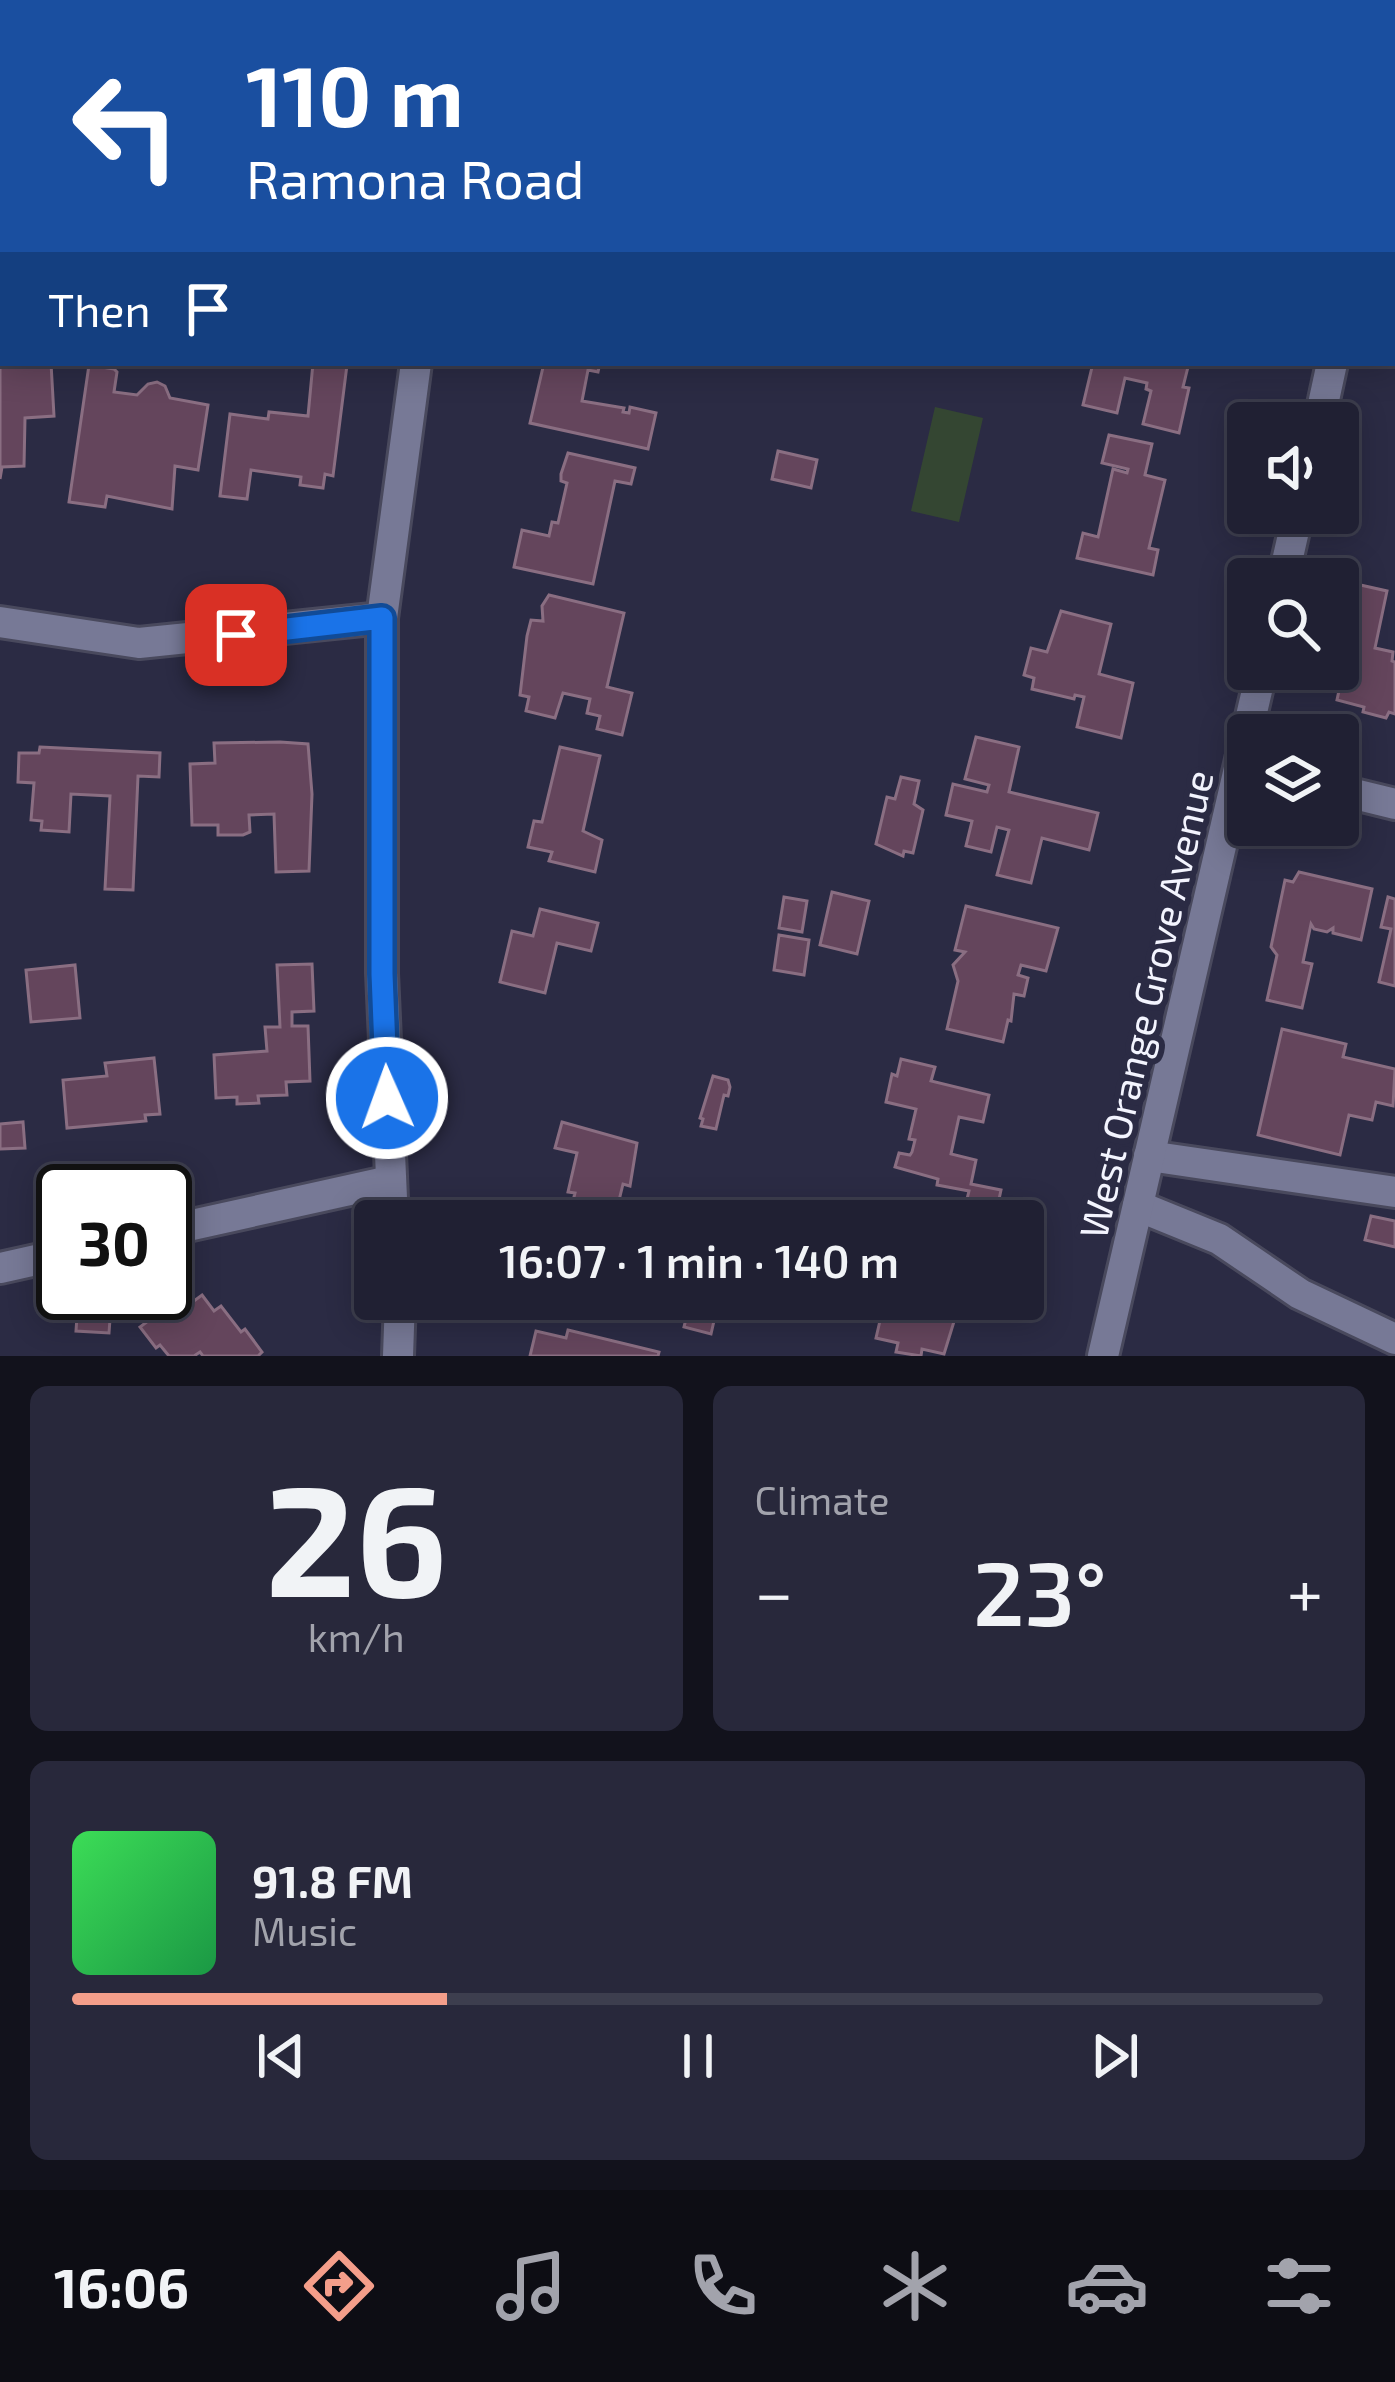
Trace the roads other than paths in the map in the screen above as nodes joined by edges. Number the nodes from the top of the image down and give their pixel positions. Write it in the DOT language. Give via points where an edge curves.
graph roads {
  1 [pos="416,366"];
  2 [pos="1332,366"];
  3 [pos="1324,402"];
  4 [pos="382,618"];
  5 [pos="0,622"];
  6 [pos="1359,795"];
  7 [pos="1395,804"];
  8 [pos="1227,837"];
  9 [pos="1149,1156"];
  10 [pos="390,1181"];
  11 [pos="1395,1192"];
  12 [pos="392,1200"];
  13 [pos="1138,1206"];
  14 [pos="192,1225"];
  15 [pos="36,1260"];
  16 [pos="0,1268"];
  17 [pos="399,1320"];
  18 [pos="1395,1340"];
  19 [pos="398,1356"];
  20 [pos="1103,1356"];
  1 -- 4 [label="street"];
  2 -- 3 [label="street"];
  4 -- 5 [label="street" via="139,643"];
  4 -- 10 [label="street"];
  6 -- 7 [label="street"];
  8 -- 9 [label="street, West Orange Grove Avenue"];
  9 -- 11 [label="street"];
  9 -- 13 [label="street, West Orange Grove Avenue"];
  10 -- 12 [label="street"];
  10 -- 14 [label="street"];
  13 -- 18 [label="street" via="1219,1239 1300,1294"];
  13 -- 20 [label="street, West Orange Grove Avenue"];
  15 -- 16 [label="street"];
  17 -- 19 [label="street"];
}
